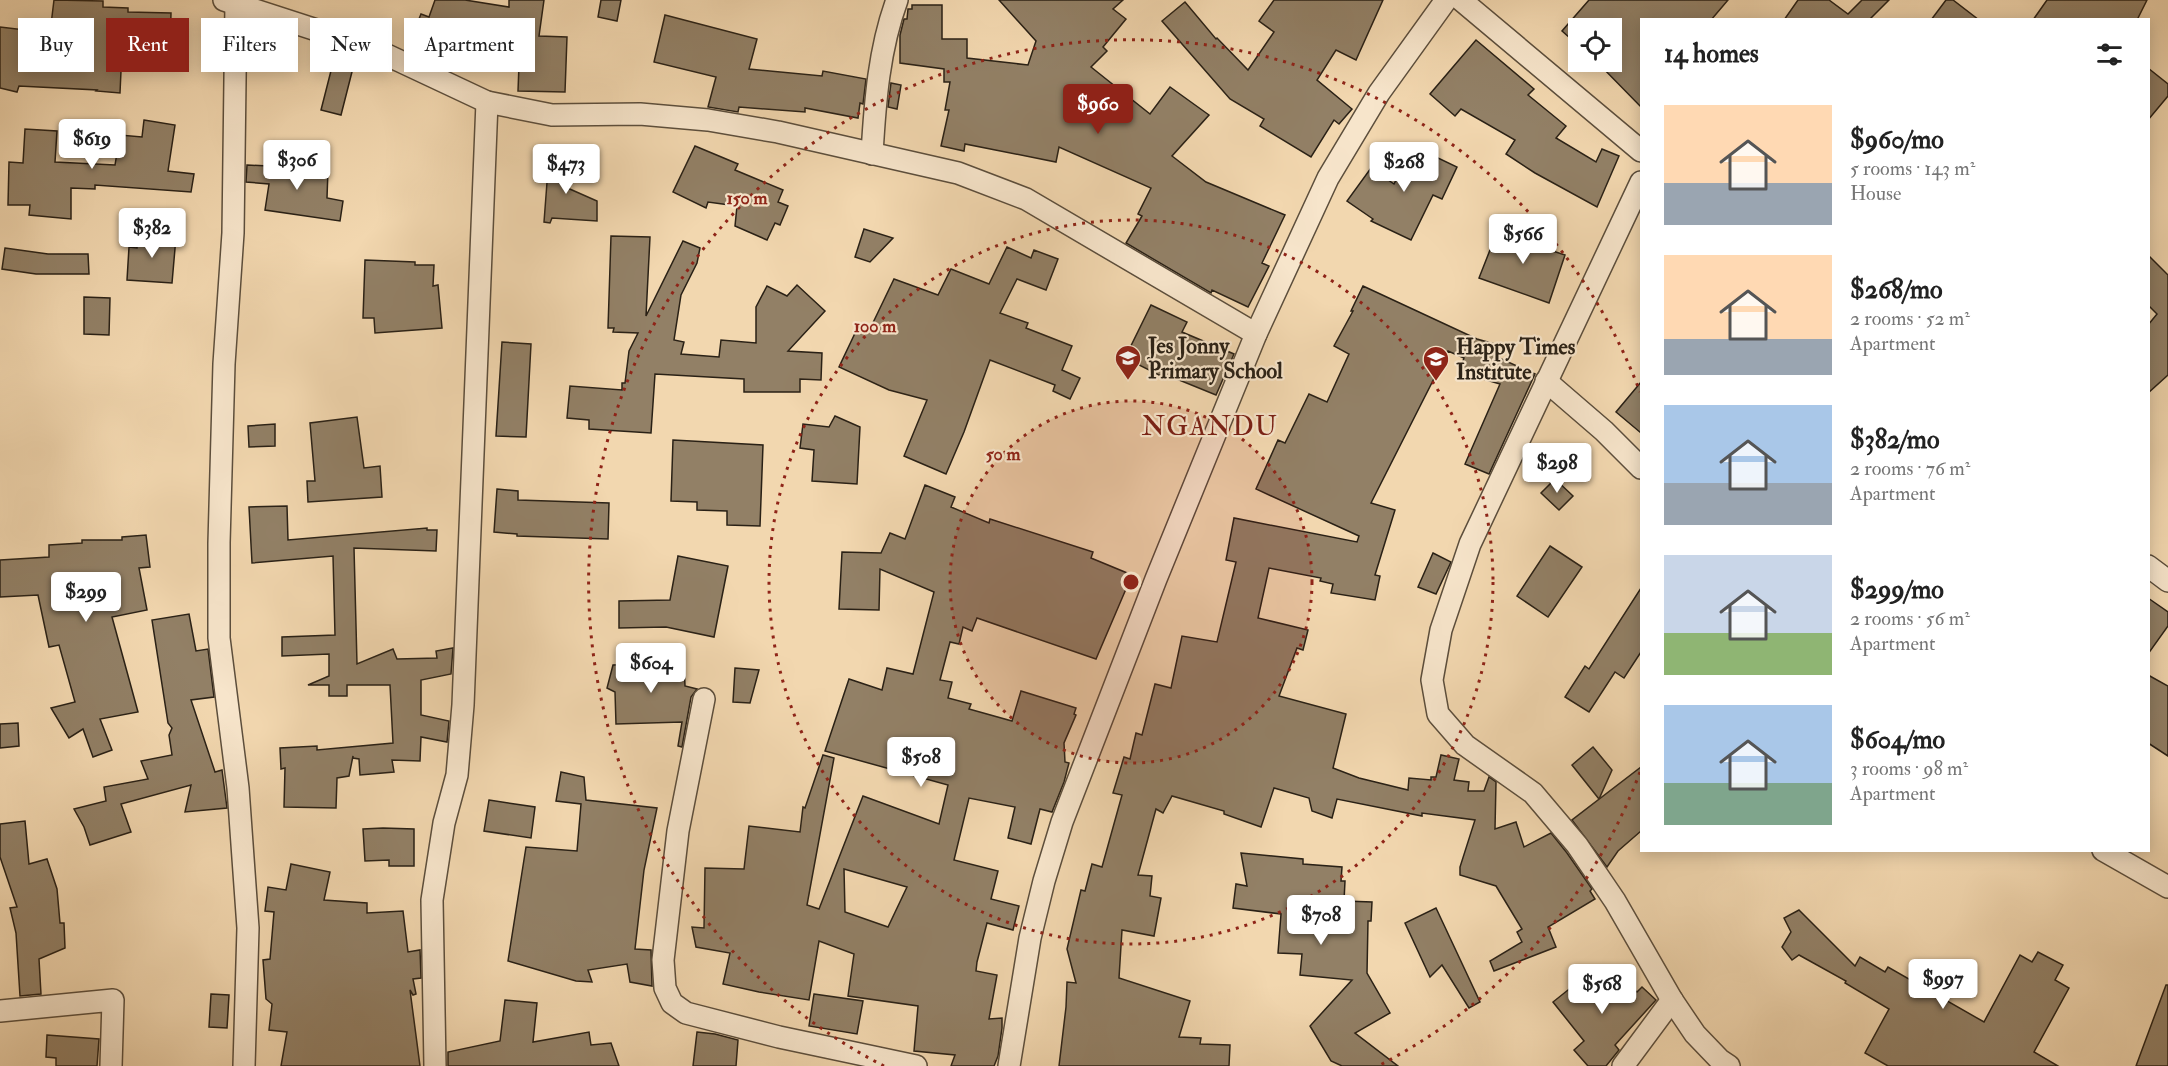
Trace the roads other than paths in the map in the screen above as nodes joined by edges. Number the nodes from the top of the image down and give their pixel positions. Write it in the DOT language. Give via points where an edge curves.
graph roads {
  1 [pos="897,0"];
  2 [pos="1446,0"];
  3 [pos="1461,0"];
  4 [pos="230,1"];
  5 [pos="487,102"];
  6 [pos="1640,149"];
  7 [pos="872,154"];
  8 [pos="1640,184"];
  9 [pos="1256,334"];
  10 [pos="1546,381"];
  11 [pos="1640,467"];
  12 [pos="2150,568"];
  13 [pos="2168,581"];
  14 [pos="704,699"];
  15 [pos="2107,852"];
  16 [pos="2168,887"];
  17 [pos="1671,1000"];
  18 [pos="0,1011"];
  19 [pos="111,1066"];
  20 [pos="244,1066"];
  21 [pos="435,1066"];
  22 [pos="916,1066"];
  23 [pos="1009,1066"];
  24 [pos="1623,1066"];
  25 [pos="1729,1066"];
  1 -- 7 [label="street" via="880,73"];
  2 -- 9 [label="street" via="1379,93 1328,178"];
  3 -- 6 [label="street"];
  4 -- 5 [label="street" via="372,48"];
  4 -- 20 [label="street" via="233,233 224,364 219,638 238,788 248,928"];
  5 -- 7 [label="street" via="552,115 640,114 708,120"];
  5 -- 21 [label="street" via="463,705 456,775 432,900"];
  7 -- 9 [label="street" via="958,173 1026,198"];
  8 -- 10 [label="street"];
  9 -- 23 [label="street" via="1062,822 1030,938"];
  10 -- 11 [label="street"];
  10 -- 17 [label="street" via="1470,544 1441,630 1432,680 1438,714 1465,745 1533,793 1577,845 1620,910"];
  12 -- 13 [label="street"];
  14 -- 22 [label="street" via="678,831 663,960 665,988 672,1003 686,1013"];
  15 -- 16 [label="street"];
  17 -- 24 [label="street"];
  17 -- 25 [label="street" via="1695,1034"];
  18 -- 19 [label="street" via="113,1000"];
}
